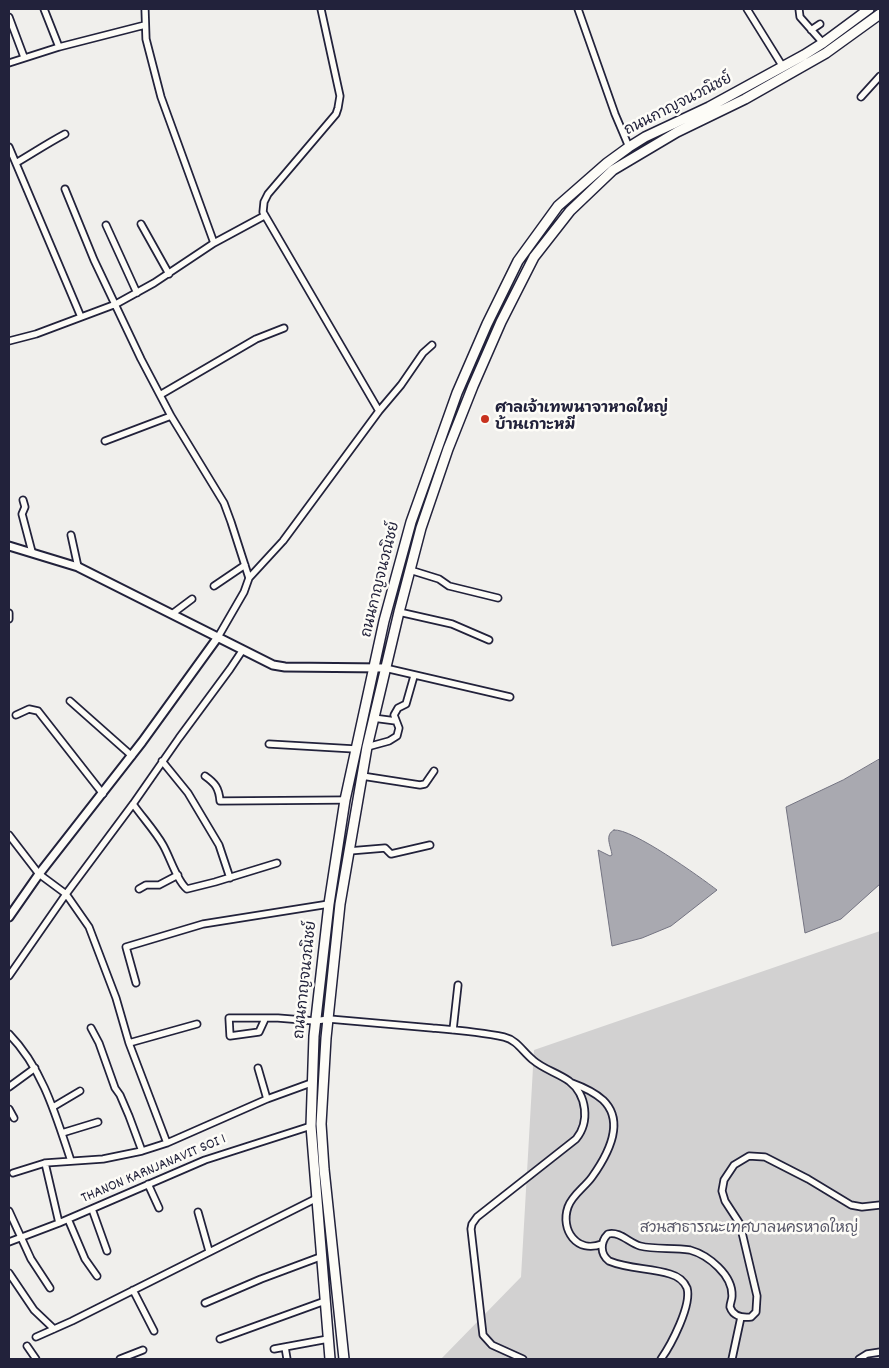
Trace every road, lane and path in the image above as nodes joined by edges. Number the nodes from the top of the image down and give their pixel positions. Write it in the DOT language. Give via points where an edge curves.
graph roads {
  1 [pos="44,9"];
  2 [pos="145,9"];
  3 [pos="321,9"];
  4 [pos="578,9"];
  5 [pos="747,9"];
  6 [pos="799,9"];
  7 [pos="869,9"];
  8 [pos="880,14"];
  9 [pos="9,17"];
  10 [pos="820,24"];
  11 [pos="145,25"];
  12 [pos="811,30"];
  13 [pos="823,43"];
  14 [pos="59,47"];
  15 [pos="24,57"];
  16 [pos="9,63"];
  17 [pos="783,67"];
  18 [pos="880,76"];
  19 [pos="861,97"];
  20 [pos="65,134"];
  21 [pos="9,147"];
  22 [pos="629,147"];
  23 [pos="16,162"];
  24 [pos="65,189"];
  25 [pos="264,216"];
  26 [pos="141,224"];
  27 [pos="106,225"];
  28 [pos="214,243"];
  29 [pos="169,274"];
  30 [pos="137,293"];
  31 [pos="116,304"];
  32 [pos="81,317"];
  33 [pos="284,328"];
  34 [pos="9,341"];
  35 [pos="432,345"];
  36 [pos="160,395"];
  37 [pos="379,411"];
  38 [pos="171,416"];
  39 [pos="105,441"];
  40 [pos="23,500"];
  41 [pos="71,535"];
  42 [pos="9,546"];
  43 [pos="32,552"];
  44 [pos="245,565"];
  45 [pos="78,567"];
  46 [pos="410,570"];
  47 [pos="249,578"];
  48 [pos="214,586"];
  49 [pos="192,598"];
  50 [pos="498,598"];
  51 [pos="398,612"];
  52 [pos="9,613"];
  53 [pos="172,614"];
  54 [pos="9,619"];
  55 [pos="218,637"];
  56 [pos="489,640"];
  57 [pos="242,651"];
  58 [pos="386,668"];
  59 [pos="374,669"];
  60 [pos="414,676"];
  61 [pos="510,697"];
  62 [pos="70,701"];
  63 [pos="16,715"];
  64 [pos="373,718"];
  65 [pos="396,721"];
  66 [pos="269,744"];
  67 [pos="367,747"];
  68 [pos="355,749"];
  69 [pos="132,756"];
  70 [pos="162,761"];
  71 [pos="434,772"];
  72 [pos="205,776"];
  73 [pos="362,776"];
  74 [pos="103,794"];
  75 [pos="345,800"];
  76 [pos="133,804"];
  77 [pos="9,834"];
  78 [pos="430,845"];
  79 [pos="349,851"];
  80 [pos="277,863"];
  81 [pos="39,874"];
  82 [pos="178,875"];
  83 [pos="230,878"];
  84 [pos="139,889"];
  85 [pos="66,894"];
  86 [pos="329,904"];
  87 [pos="9,917"];
  88 [pos="9,976"];
  89 [pos="136,983"];
  90 [pos="458,985"];
  91 [pos="265,1019"];
  92 [pos="329,1019"];
  93 [pos="315,1021"];
  94 [pos="197,1024"];
  95 [pos="91,1028"];
  96 [pos="453,1030"];
  97 [pos="9,1034"];
  98 [pos="129,1043"];
  99 [pos="35,1068"];
  100 [pos="258,1068"];
  101 [pos="568,1081"];
  102 [pos="311,1083"];
  103 [pos="9,1087"];
  104 [pos="80,1091"];
  105 [pos="267,1099"];
  106 [pos="53,1107"];
  107 [pos="9,1109"];
  108 [pos="14,1118"];
  109 [pos="98,1122"];
  110 [pos="311,1126"];
  111 [pos="62,1133"];
  112 [pos="167,1143"];
  113 [pos="142,1151"];
  114 [pos="71,1161"];
  115 [pos="45,1163"];
  116 [pos="13,1172"];
  117 [pos="148,1184"];
  118 [pos="316,1199"];
  119 [pos="880,1205"];
  120 [pos="158,1208"];
  121 [pos="92,1209"];
  122 [pos="9,1211"];
  123 [pos="198,1212"];
  124 [pos="68,1219"];
  125 [pos="59,1223"];
  126 [pos="22,1237"];
  127 [pos="9,1242"];
  128 [pos="602,1244"];
  129 [pos="107,1251"];
  130 [pos="209,1251"];
  131 [pos="320,1257"];
  132 [pos="9,1273"];
  133 [pos="97,1276"];
  134 [pos="50,1288"];
  135 [pos="132,1290"];
  136 [pos="325,1301"];
  137 [pos="205,1303"];
  138 [pos="741,1317"];
  139 [pos="54,1329"];
  140 [pos="154,1331"];
  141 [pos="36,1337"];
  142 [pos="220,1339"];
  143 [pos="328,1339"];
  144 [pos="27,1346"];
  145 [pos="285,1347"];
  146 [pos="274,1349"];
  147 [pos="143,1350"];
  148 [pos="880,1352"];
  149 [pos="36,1359"];
  150 [pos="120,1359"];
  151 [pos="287,1359"];
  152 [pos="330,1359"];
  153 [pos="344,1359"];
  154 [pos="523,1359"];
  155 [pos="661,1359"];
  156 [pos="732,1359"];
  157 [pos="859,1359"];
  1 -- 14 [label="street"];
  2 -- 11 [label="street"];
  3 -- 25 [label="street" via="340,96 338,108 268,194"];
  4 -- 22 [label="street"];
  5 -- 17 [label="street"];
  6 -- 12 [label="street"];
  7 -- 13 [label="main road, ถนนกาญจนวณิชย์"];
  8 -- 46 [label="main road, ถนนกาญจนวณิชย์" via="826,53 613,170 570,211 534,257 501,322 448,449 420,528"];
  9 -- 15 [label="street"];
  10 -- 12 [label="street"];
  11 -- 14 [label="street"];
  11 -- 28 [label="street" via="161,98"];
  12 -- 13 [label="street"];
  13 -- 17 [label="main road, ถนนกาญจนวณิชย์"];
  14 -- 15 [label="street"];
  15 -- 16 [label="street"];
  17 -- 22 [label="main road, ถนนกาญจนวณิชย์"];
  18 -- 19 [label="street"];
  20 -- 23 [label="street"];
  21 -- 23 [label="street"];
  22 -- 59 [label="main road, ถนนกาญจนวณิชย์" via="558,206 518,261 487,324 457,393 411,522"];
  23 -- 32 [label="street"];
  24 -- 31 [label="street"];
  25 -- 28 [label="street"];
  25 -- 37 [label="street"];
  26 -- 29 [label="street"];
  27 -- 30 [label="street"];
  28 -- 29 [label="street"];
  29 -- 30 [label="street"];
  30 -- 31 [label="street"];
  31 -- 32 [label="street"];
  31 -- 36 [label="street"];
  32 -- 34 [label="street"];
  33 -- 36 [label="street" via="256,339"];
  35 -- 37 [label="street" via="423,352"];
  36 -- 38 [label="street"];
  37 -- 47 [label="street" via="283,541"];
  38 -- 39 [label="street"];
  38 -- 44 [label="street" via="224,503"];
  40 -- 43 [label="street" via="22,514"];
  41 -- 45 [label="street"];
  42 -- 43 [label="street"];
  43 -- 45 [label="street"];
  44 -- 47 [label="street"];
  44 -- 48 [label="street"];
  45 -- 53 [label="street"];
  46 -- 50 [label="street" via="439,579 449,586"];
  46 -- 51 [label="main road, ถนนกาญจนวณิชย์"];
  47 -- 55 [label="street"];
  49 -- 53 [label="street"];
  51 -- 56 [label="street" via="452,624"];
  51 -- 58 [label="main road, ถนนกาญจนวณิชย์"];
  52 -- 54 [label="street"];
  53 -- 55 [label="street"];
  55 -- 57 [label="street"];
  55 -- 69 [label="street"];
  57 -- 59 [label="street" via="273,666"];
  57 -- 70 [label="street"];
  58 -- 59 [label="street"];
  58 -- 60 [label="street"];
  58 -- 64 [label="main road, ถนนกาญจนวณิชย์"];
  59 -- 68 [label="main road, ถนนกาญจนวณิชย์"];
  60 -- 61 [label="street"];
  60 -- 65 [label="street" via="406,704 394,713"];
  62 -- 69 [label="street"];
  63 -- 74 [label="street" via="29,709 38,711"];
  64 -- 65 [label="street"];
  64 -- 67 [label="main road, ถนนกาญจนวณิชย์"];
  65 -- 67 [label="street" via="399,730 396,738"];
  66 -- 68 [label="street"];
  67 -- 73 [label="main road, ถนนกาญจนวณิชย์"];
  68 -- 75 [label="main road, ถนนกาญจนวณิชย์"];
  69 -- 74 [label="street"];
  70 -- 76 [label="street"];
  70 -- 83 [label="street" via="188,793 219,845"];
  71 -- 73 [label="street" via="420,786"];
  72 -- 75 [label="street" via="219,790 220,801"];
  73 -- 79 [label="main road, ถนนกาญจนวณิชย์"];
  74 -- 81 [label="street"];
  75 -- 86 [label="main road, ถนนกาญจนวณิชย์"];
  76 -- 82 [label="street" via="162,843"];
  76 -- 85 [label="street"];
  77 -- 81 [label="street"];
  78 -- 79 [label="street" via="391,854 385,848"];
  79 -- 92 [label="main road, ถนนกาญจนวณิชย์" via="340,904"];
  80 -- 83 [label="street"];
  81 -- 85 [label="street"];
  81 -- 87 [label="street"];
  82 -- 83 [label="street" via="188,889"];
  82 -- 84 [label="street" via="159,886 146,885"];
  85 -- 88 [label="street"];
  85 -- 98 [label="street" via="91,932"];
  86 -- 89 [label="street" via="203,924 126,948"];
  86 -- 93 [label="main road, ถนนกาญจนวณิชย์"];
  90 -- 96 [label="street"];
  91 -- 91 [label="street" via="229,1018 230,1036 259,1032"];
  91 -- 93 [label="street"];
  92 -- 93 [label="street"];
  92 -- 96 [label="street"];
  92 -- 153 [label="main road, ถนนกาญจนวณิชย์" via="321,1124"];
  93 -- 102 [label="main road, ถนนกาญจนวณิชย์"];
  94 -- 98 [label="street"];
  95 -- 113 [label="street"];
  96 -- 101 [label="street" via="511,1039 533,1061"];
  97 -- 99 [label="street"];
  98 -- 112 [label="street"];
  99 -- 103 [label="street"];
  99 -- 106 [label="street"];
  100 -- 105 [label="street"];
  101 -- 128 [label="street" via="602,1100 609,1108 614,1126 608,1152 570,1202 567,1212 570,1232 577,1243 586,1247"];
  101 -- 154 [label="street" via="585,1108 581,1134 477,1217 470,1229 484,1335 492,1345"];
  102 -- 105 [label="street"];
  102 -- 110 [label="main road, ถนนกาญจนวณิชย์"];
  104 -- 106 [label="street"];
  105 -- 112 [label="street"];
  106 -- 111 [label="street"];
  107 -- 108 [label="street"];
  109 -- 111 [label="street"];
  110 -- 117 [label="street, THANON KARNJANAVIT SOI 1" via="205,1160"];
  110 -- 118 [label="main road, ถนนกาญจนวณิชย์"];
  111 -- 114 [label="street"];
  112 -- 113 [label="street"];
  113 -- 114 [label="street" via="114,1158"];
  114 -- 115 [label="street"];
  115 -- 116 [label="street"];
  115 -- 125 [label="street"];
  117 -- 120 [label="street"];
  117 -- 121 [label="street, THANON KARNJANAVIT SOI 1"];
  118 -- 130 [label="street"];
  118 -- 131 [label="main road, ถนนกาญจนวณิชย์"];
  119 -- 138 [label="street" via="851,1205 765,1157 748,1156 734,1165 724,1180 722,1191 740,1224 757,1302 751,1318"];
  121 -- 124 [label="street, THANON KARNJANAVIT SOI 1"];
  121 -- 129 [label="street"];
  122 -- 126 [label="street"];
  123 -- 130 [label="street"];
  124 -- 125 [label="street, THANON KARNJANAVIT SOI 1"];
  124 -- 133 [label="street" via="85,1259"];
  125 -- 126 [label="street, THANON KARNJANAVIT SOI 1"];
  126 -- 127 [label="street, THANON KARNJANAVIT SOI 1"];
  126 -- 134 [label="street" via="31,1259"];
  128 -- 138 [label="street" via="606,1236 615,1233 640,1246 695,1252 724,1273 732,1291 730,1309"];
  128 -- 155 [label="street" via="603,1254 611,1262 678,1277 687,1289 683,1314"];
  130 -- 135 [label="street"];
  131 -- 136 [label="main road, ถนนกาญจนวณิชย์"];
  131 -- 137 [label="street"];
  132 -- 139 [label="street" via="34,1310"];
  135 -- 139 [label="street"];
  135 -- 140 [label="street"];
  136 -- 142 [label="street"];
  136 -- 143 [label="main road, ถนนกาญจนวณิชย์"];
  138 -- 156 [label="street"];
  139 -- 141 [label="street"];
  143 -- 145 [label="street"];
  143 -- 152 [label="main road, ถนนกาญจนวณิชย์"];
  144 -- 149 [label="street"];
  145 -- 146 [label="street"];
  145 -- 151 [label="street"];
  147 -- 150 [label="street"];
  148 -- 157 [label="street"];
}
